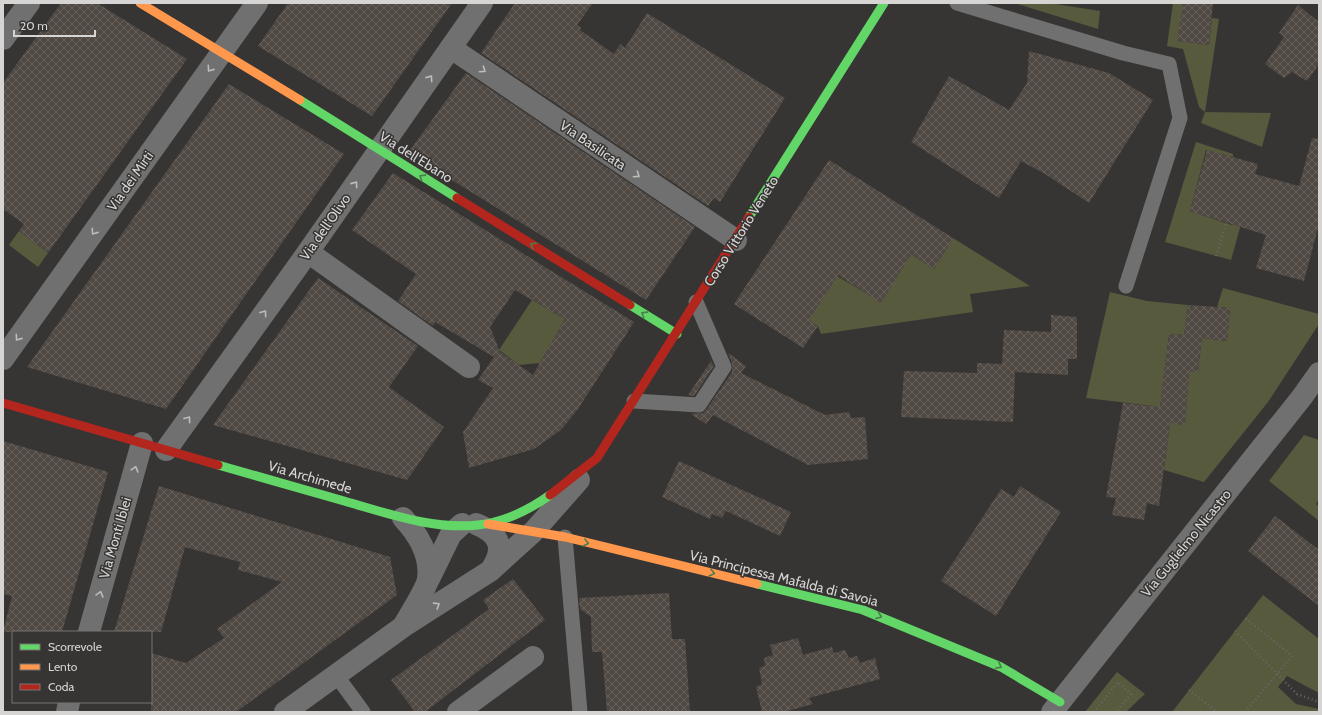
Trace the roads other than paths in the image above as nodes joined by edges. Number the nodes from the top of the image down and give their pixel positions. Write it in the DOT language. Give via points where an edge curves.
graph roads {
  1 [pos="29,3"];
  2 [pos="140,3"];
  3 [pos="256,3"];
  4 [pos="482,3"];
  5 [pos="884,3"];
  6 [pos="957,3"];
  7 [pos="3,39"];
  8 [pos="451,48"];
  9 [pos="222,52"];
  10 [pos="379,150"];
  11 [pos="736,240"];
  12 [pos="308,252"];
  13 [pos="1126,286"];
  14 [pos="696,302"];
  15 [pos="677,334"];
  16 [pos="3,359"];
  17 [pos="469,367"];
  18 [pos="1319,373"];
  19 [pos="634,401"];
  20 [pos="3,403"];
  21 [pos="142,443"];
  22 [pos="166,450"];
  23 [pos="597,458"];
  24 [pos="403,518"];
  25 [pos="475,524"];
  26 [pos="534,531"];
  27 [pos="565,537"];
  28 [pos="490,571"];
  29 [pos="428,580"];
  30 [pos="404,626"];
  31 [pos="89,631"];
  32 [pos="533,657"];
  33 [pos="336,675"];
  34 [pos="1056,707"];
  35 [pos="284,712"];
  36 [pos="363,712"];
  37 [pos="458,712"];
  38 [pos="580,712"];
  1 -- 7 [label="street"];
  2 -- 9 [label="street, Via dell'Ebano"];
  3 -- 9 [label="street, Via dei Mirti"];
  4 -- 8 [label="street, Via dell'Olivo"];
  5 -- 11 [label="street, Corso Vittorio Veneto"];
  6 -- 13 [label="lane" via="1123,53 1169,64 1180,118"];
  10 -- 8 [label="street, Via dell'Olivo, one-way"];
  8 -- 11 [label="street, Via Basilicata, one-way"];
  9 -- 10 [label="street, Via dell'Ebano"];
  9 -- 16 [label="street, Via dei Mirti, one-way"];
  12 -- 10 [label="street, Via dell'Olivo, one-way"];
  15 -- 10 [label="street, Via dell'Ebano, one-way"];
  11 -- 14 [label="street, Corso Vittorio Veneto"];
  12 -- 17 [label="street"];
  22 -- 12 [label="street, Via dell'Olivo, one-way"];
  14 -- 15 [label="street, Corso Vittorio Veneto"];
  14 -- 19 [label="lane" via="724,367 699,405"];
  15 -- 19 [label="street, Corso Vittorio Veneto"];
  18 -- 34 [label="street, Via Guglielmo Nicastro"];
  19 -- 23 [label="street, Corso Vittorio Veneto"];
  20 -- 21 [label="street, Via Archimede"];
  21 -- 22 [label="street, Via Archimede"];
  31 -- 21 [label="street, Via Monti Iblei, one-way"];
  22 -- 24 [label="street, Via Archimede"];
  23 -- 25 [label="street, Via Archimede" via="571,481 538,504 513,516"];
  23 -- 26 [label="street"];
  24 -- 25 [label="street, Via Archimede" via="435,524"];
  24 -- 29 [label="street" via="413,528 427,556"];
  25 -- 26 [label="street, Via Principessa Mafalda di Savoia"];
  25 -- 28 [label="street" via="491,532 498,545 498,559"];
  25 -- 29 [label="street" via="451,534"];
  26 -- 27 [label="street, Via Principessa Mafalda di Savoia"];
  26 -- 28 [label="street"];
  27 -- 34 [label="street, Via Principessa Mafalda di Savoia, one-way" via="862,610 1001,667"];
  27 -- 38 [label="lane"];
  30 -- 28 [label="street, one-way"];
  29 -- 30 [label="street"];
  30 -- 33 [label="street"];
  32 -- 37 [label="street"];
  33 -- 35 [label="street"];
  33 -- 36 [label="lane"];
}
